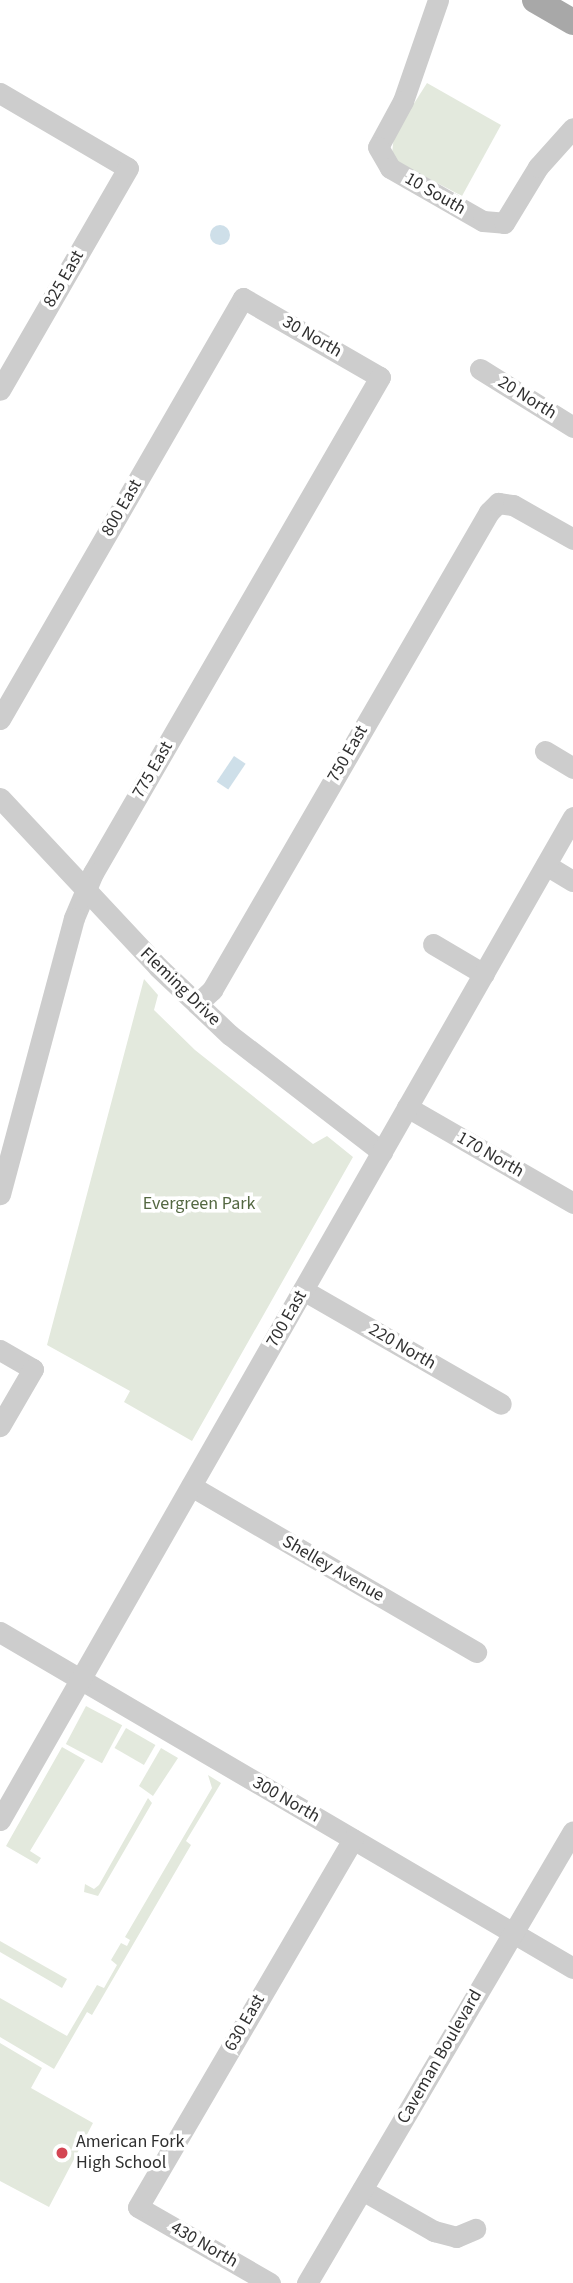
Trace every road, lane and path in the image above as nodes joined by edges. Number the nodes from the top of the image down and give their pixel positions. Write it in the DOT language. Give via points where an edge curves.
graph roads {
  1 [pos="438,0"];
  2 [pos="535,0"];
  3 [pos="573,22"];
  4 [pos="0,93"];
  5 [pos="573,128"];
  6 [pos="243,298"];
  7 [pos="481,369"];
  8 [pos="380,377"];
  9 [pos="0,390"];
  10 [pos="573,427"];
  11 [pos="573,539"];
  12 [pos="0,719"];
  13 [pos="545,751"];
  14 [pos="573,768"];
  15 [pos="0,798"];
  16 [pos="573,817"];
  17 [pos="545,865"];
  18 [pos="573,881"];
  19 [pos="86,891"];
  20 [pos="433,944"];
  21 [pos="484,974"];
  22 [pos="197,1004"];
  23 [pos="408,1107"];
  24 [pos="382,1152"];
  25 [pos="0,1194"];
  26 [pos="573,1203"];
  27 [pos="303,1290"];
  28 [pos="0,1350"];
  29 [pos="501,1404"];
  30 [pos="0,1426"];
  31 [pos="191,1486"];
  32 [pos="0,1632"];
  33 [pos="476,1652"];
  34 [pos="80,1679"];
  35 [pos="0,1820"];
  36 [pos="573,1831"];
  37 [pos="353,1839"];
  38 [pos="513,1933"];
  39 [pos="573,1968"];
  40 [pos="362,2190"];
  41 [pos="138,2207"];
  42 [pos="475,2229"];
  43 [pos="270,2283"];
  44 [pos="307,2283"];
  1 -- 5 [label="street, 10 South" via="403,101 379,147 390,168 483,221 504,223 538,167"];
  2 -- 3 [label="main road"];
  4 -- 9 [label="street, 825 East" via="128,168"];
  6 -- 8 [label="street, 30 North"];
  6 -- 12 [label="street, 800 East"];
  7 -- 10 [label="street, 20 North"];
  8 -- 19 [label="street, 775 East"];
  11 -- 22 [label="street, 750 East" via="513,506 498,503 482,523 212,990"];
  13 -- 14 [label="street"];
  15 -- 19 [label="street, Fleming Drive"];
  16 -- 17 [label="street, 700 East"];
  17 -- 18 [label="street"];
  17 -- 21 [label="street, 700 East"];
  19 -- 22 [label="street, Fleming Drive"];
  19 -- 25 [label="street, 775 East" via="74,918"];
  20 -- 21 [label="street"];
  21 -- 23 [label="street, 700 East"];
  22 -- 24 [label="street, Fleming Drive" via="304,1096"];
  23 -- 24 [label="street, 700 East"];
  23 -- 26 [label="street, 170 North"];
  24 -- 27 [label="street, 700 East"];
  27 -- 29 [label="street, 220 North"];
  27 -- 31 [label="street, 700 East"];
  28 -- 30 [label="street" via="33,1369"];
  31 -- 33 [label="street, Shelley Avenue"];
  31 -- 34 [label="street, 700 East"];
  32 -- 34 [label="street, 300 North"];
  34 -- 35 [label="street, 700 East"];
  34 -- 37 [label="street, 300 North"];
  36 -- 38 [label="street, Caveman Boulevard"];
  37 -- 38 [label="street, 300 North"];
  37 -- 41 [label="street, 630 East"];
  38 -- 39 [label="street, 300 North"];
  38 -- 40 [label="street, Caveman Boulevard"];
  40 -- 42 [label="street" via="434,2231 456,2237"];
  40 -- 44 [label="street, Caveman Boulevard"];
  41 -- 43 [label="street, 430 North"];
}
